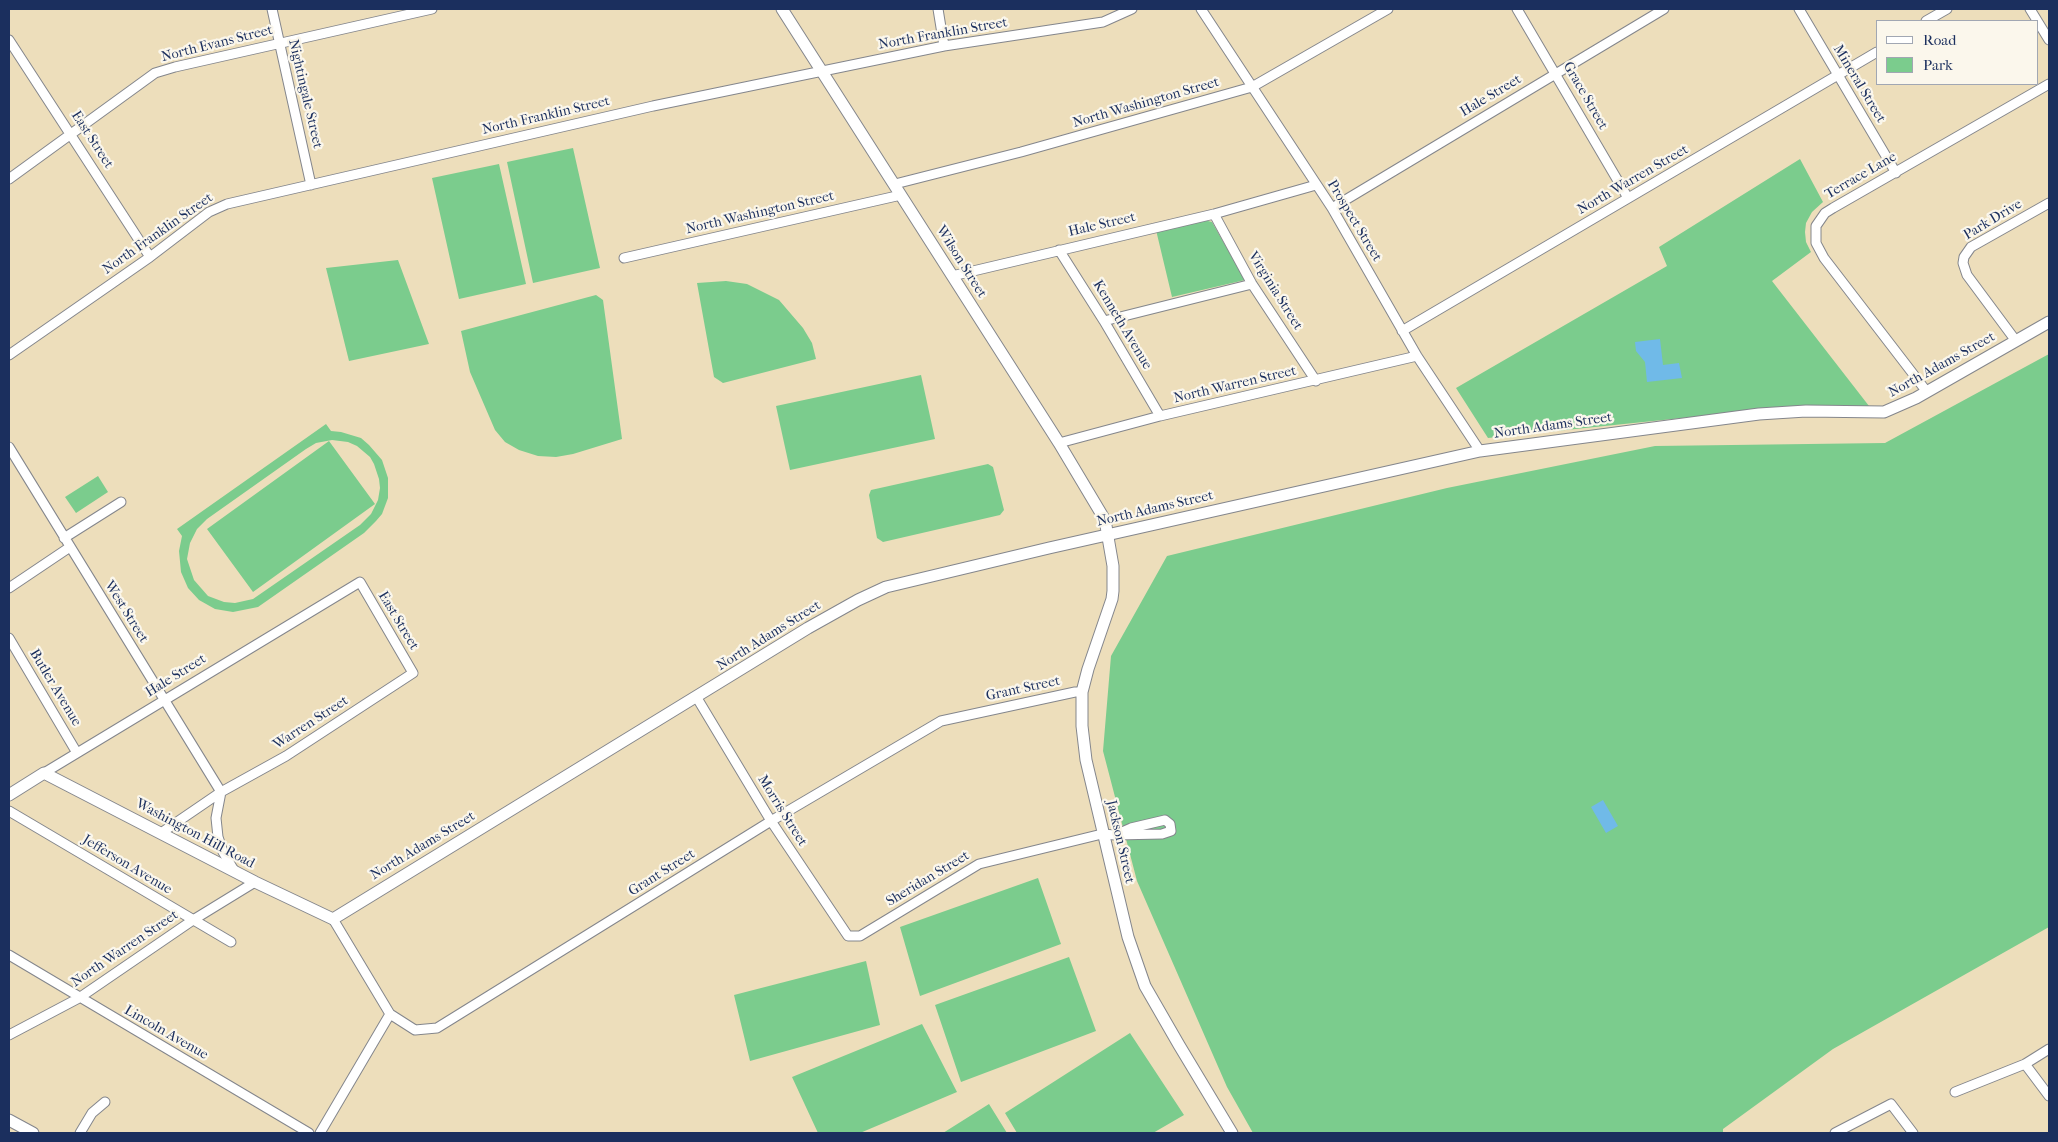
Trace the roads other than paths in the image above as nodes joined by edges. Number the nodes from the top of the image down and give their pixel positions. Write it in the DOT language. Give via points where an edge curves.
graph roads {
  1 [pos="272,9"];
  2 [pos="432,9"];
  3 [pos="782,9"];
  4 [pos="938,9"];
  5 [pos="1132,9"];
  6 [pos="1201,9"];
  7 [pos="1388,9"];
  8 [pos="1517,9"];
  9 [pos="1664,9"];
  10 [pos="1799,9"];
  11 [pos="1947,9"];
  12 [pos="2030,9"];
  13 [pos="1928,20"];
  14 [pos="2037,20"];
  15 [pos="2038,22"];
  16 [pos="9,40"];
  17 [pos="2049,40"];
  18 [pos="280,43"];
  19 [pos="944,46"];
  20 [pos="1876,53"];
  21 [pos="822,71"];
  22 [pos="1557,74"];
  23 [pos="1838,76"];
  24 [pos="2049,84"];
  25 [pos="1252,87"];
  26 [pos="71,133"];
  27 [pos="1896,172"];
  28 [pos="9,179"];
  29 [pos="895,184"];
  30 [pos="311,185"];
  31 [pos="1316,185"];
  32 [pos="901,195"];
  33 [pos="1628,198"];
  34 [pos="2049,203"];
  35 [pos="1332,208"];
  36 [pos="1214,214"];
  37 [pos="1060,250"];
  38 [pos="150,256"];
  39 [pos="624,258"];
  40 [pos="952,276"];
  41 [pos="1252,284"];
  42 [pos="1104,321"];
  43 [pos="2049,322"];
  44 [pos="1402,330"];
  45 [pos="2016,341"];
  46 [pos="9,355"];
  47 [pos="1417,356"];
  48 [pos="1316,381"];
  49 [pos="1927,392"];
  50 [pos="1160,416"];
  51 [pos="1059,443"];
  52 [pos="9,447"];
  53 [pos="1480,451"];
  54 [pos="121,502"];
  55 [pos="1108,535"];
  56 [pos="64,538"];
  57 [pos="70,548"];
  58 [pos="360,582"];
  59 [pos="9,588"];
  60 [pos="9,638"];
  61 [pos="413,673"];
  62 [pos="1082,692"];
  63 [pos="697,698"];
  64 [pos="165,700"];
  65 [pos="77,753"];
  66 [pos="44,773"];
  67 [pos="221,792"];
  68 [pos="9,795"];
  69 [pos="9,811"];
  70 [pos="771,821"];
  71 [pos="161,833"];
  72 [pos="1102,834"];
  73 [pos="1115,835"];
  74 [pos="236,872"];
  75 [pos="255,882"];
  76 [pos="333,919"];
  77 [pos="193,920"];
  78 [pos="848,936"];
  79 [pos="231,942"];
  80 [pos="9,955"];
  81 [pos="79,998"];
  82 [pos="390,1014"];
  83 [pos="9,1035"];
  84 [pos="2049,1050"];
  85 [pos="2025,1064"];
  86 [pos="1955,1092"];
  87 [pos="2049,1096"];
  88 [pos="105,1102"];
  89 [pos="9,1120"];
  90 [pos="33,1133"];
  91 [pos="80,1133"];
  92 [pos="310,1133"];
  93 [pos="320,1133"];
  94 [pos="1232,1133"];
  95 [pos="1835,1133"];
  96 [pos="1913,1133"];
  1 -- 18 [label="street, Nightingale Street"];
  2 -- 18 [label="street, North Evans Street"];
  3 -- 21 [label="street, Wilson Street"];
  4 -- 19 [label="street"];
  5 -- 19 [label="street, North Franklin Street" via="1104,22"];
  6 -- 25 [label="street, Prospect Street"];
  7 -- 25 [label="street, North Washington Street"];
  8 -- 22 [label="street, Grace Street"];
  9 -- 22 [label="street, Hale Street"];
  10 -- 23 [label="street, Mineral Street"];
  11 -- 13 [label="street"];
  12 -- 14 [label="street"];
  15 -- 17 [label="street"];
  16 -- 26 [label="street, East Street"];
  18 -- 26 [label="street, North Evans Street" via="155,74"];
  18 -- 30 [label="street, Nightingale Street"];
  19 -- 21 [label="street, North Franklin Street"];
  20 -- 23 [label="street, North Warren Street"];
  21 -- 29 [label="street, Wilson Street"];
  21 -- 30 [label="street, North Franklin Street" via="652,106"];
  22 -- 33 [label="street, Grace Street"];
  22 -- 35 [label="street, Hale Street"];
  23 -- 27 [label="street, Mineral Street"];
  23 -- 33 [label="street, North Warren Street"];
  24 -- 27 [label="street, Terrace Lane"];
  25 -- 29 [label="street, North Washington Street"];
  25 -- 31 [label="street, Prospect Street"];
  26 -- 28 [label="street, North Evans Street"];
  26 -- 38 [label="street, East Street"];
  27 -- 49 [label="street, Terrace Lane" via="1825,213 1816,226 1816,243 1824,258"];
  29 -- 32 [label="street, Wilson Street"];
  30 -- 38 [label="street, North Franklin Street" via="227,204 209,212"];
  31 -- 35 [label="street, Prospect Street"];
  31 -- 36 [label="street, Hale Street"];
  32 -- 39 [label="street, North Washington Street"];
  32 -- 40 [label="street, Wilson Street"];
  33 -- 44 [label="street, North Warren Street"];
  34 -- 45 [label="street, Park Drive" via="1971,247 1964,257 1967,275"];
  35 -- 44 [label="street, Prospect Street"];
  36 -- 37 [label="street, Hale Street"];
  36 -- 41 [label="street, Virginia Street"];
  37 -- 40 [label="street, Hale Street"];
  37 -- 42 [label="street, Kenneth Avenue"];
  38 -- 46 [label="street, North Franklin Street"];
  40 -- 51 [label="street, Wilson Street"];
  41 -- 42 [label="street"];
  41 -- 48 [label="street, Virginia Street"];
  42 -- 50 [label="street, Kenneth Avenue"];
  43 -- 45 [label="street, North Adams Street"];
  44 -- 47 [label="street, Prospect Street"];
  45 -- 49 [label="street, North Adams Street"];
  47 -- 48 [label="street, North Warren Street"];
  47 -- 53 [label="street, Prospect Street"];
  48 -- 50 [label="street, North Warren Street"];
  49 -- 53 [label="street, North Adams Street" via="1884,412 1767,414"];
  50 -- 51 [label="street, North Warren Street"];
  51 -- 55 [label="street, Wilson Street" via="1105,520"];
  52 -- 56 [label="street, West Street"];
  53 -- 55 [label="street, North Adams Street"];
  54 -- 56 [label="street"];
  55 -- 62 [label="street, Jackson Street" via="1113,566 1112,599"];
  55 -- 63 [label="street, North Adams Street" via="886,587 822,620"];
  56 -- 57 [label="street, West Street"];
  57 -- 59 [label="street"];
  57 -- 64 [label="street, West Street"];
  58 -- 61 [label="street, East Street"];
  58 -- 64 [label="street, Hale Street"];
  60 -- 65 [label="street, Butler Avenue"];
  61 -- 67 [label="street, Warren Street" via="286,756"];
  62 -- 70 [label="street, Grant Street" via="941,721"];
  62 -- 72 [label="street, Jackson Street" via="1082,738"];
  63 -- 70 [label="street, Morris Street"];
  63 -- 76 [label="street, North Adams Street"];
  64 -- 65 [label="street, Hale Street"];
  64 -- 67 [label="street, West Street"];
  65 -- 66 [label="street, Hale Street"];
  66 -- 68 [label="street, Hale Street"];
  66 -- 71 [label="street, Washington Hill Road"];
  67 -- 71 [label="street, Warren Street"];
  67 -- 74 [label="street" via="216,818 218,837"];
  69 -- 77 [label="street, Jefferson Avenue"];
  70 -- 78 [label="street, Morris Street"];
  70 -- 82 [label="street, Grant Street" via="437,1028 415,1030"];
  71 -- 74 [label="street, Washington Hill Road"];
  72 -- 73 [label="street, Sheridan Street"];
  72 -- 78 [label="street, Sheridan Street" via="979,864 860,936"];
  72 -- 94 [label="street, Jackson Street" via="1128,937 1145,986"];
  73 -- 73 [label="street, Sheridan Street" via="1162,834 1172,831 1165,820"];
  74 -- 75 [label="street, Washington Hill Road"];
  75 -- 76 [label="street, Washington Hill Road"];
  75 -- 77 [label="street, North Warren Street"];
  76 -- 82 [label="street"];
  77 -- 79 [label="street, Jefferson Avenue"];
  77 -- 81 [label="street, North Warren Street"];
  80 -- 81 [label="street, Lincoln Avenue"];
  81 -- 83 [label="street, North Warren Street"];
  81 -- 92 [label="street, Lincoln Avenue"];
  82 -- 93 [label="street"];
  84 -- 85 [label="street"];
  85 -- 86 [label="street"];
  85 -- 87 [label="street"];
  88 -- 91 [label="street" via="92,1113"];
  89 -- 90 [label="street"];
  95 -- 96 [label="street" via="1891,1104"];
}
